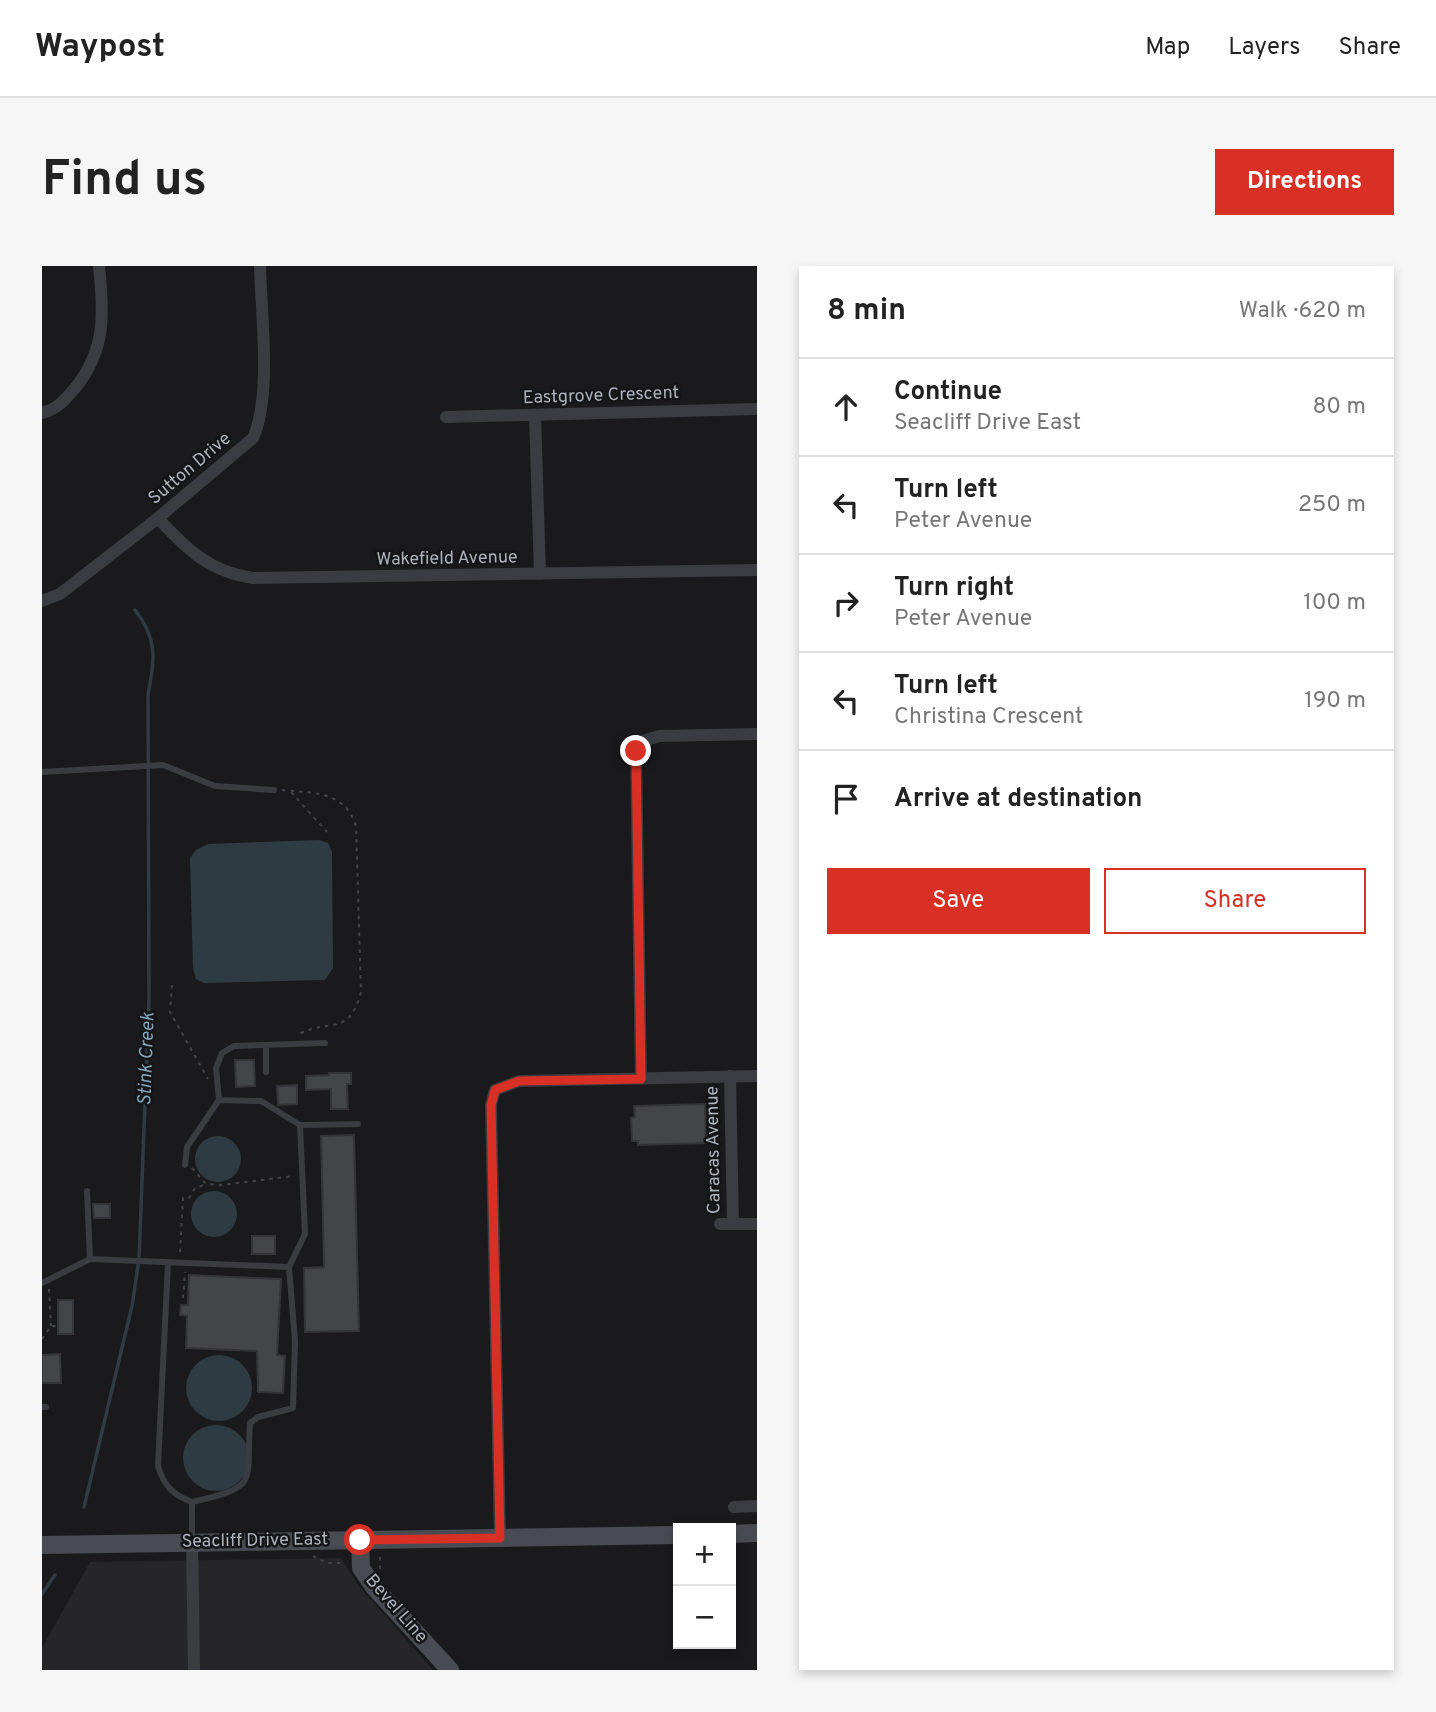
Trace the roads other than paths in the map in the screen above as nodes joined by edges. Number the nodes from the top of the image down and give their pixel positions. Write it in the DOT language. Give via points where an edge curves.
graph roads {
  1 [pos="99,266"];
  2 [pos="260,266"];
  3 [pos="757,408"];
  4 [pos="42,414"];
  5 [pos="535,415"];
  6 [pos="446,417"];
  7 [pos="158,519"];
  8 [pos="757,570"];
  9 [pos="540,575"];
  10 [pos="42,601"];
  11 [pos="757,734"];
  12 [pos="42,772"];
  13 [pos="274,790"];
  14 [pos="325,1043"];
  15 [pos="266,1045"];
  16 [pos="266,1072"];
  17 [pos="730,1076"];
  18 [pos="757,1076"];
  19 [pos="641,1079"];
  20 [pos="219,1100"];
  21 [pos="358,1124"];
  22 [pos="300,1125"];
  23 [pos="185,1162"];
  24 [pos="87,1191"];
  25 [pos="757,1224"];
  26 [pos="90,1259"];
  27 [pos="168,1264"];
  28 [pos="289,1267"];
  29 [pos="45,1282"];
  30 [pos="192,1502"];
  31 [pos="757,1506"];
  32 [pos="734,1507"];
  33 [pos="736,1534"];
  34 [pos="757,1534"];
  35 [pos="673,1535"];
  36 [pos="500,1538"];
  37 [pos="360,1540"];
  38 [pos="192,1542"];
  39 [pos="42,1545"];
  40 [pos="194,1670"];
  41 [pos="450,1670"];
  1 -- 4 [label="street" via="102,311 97,354 69,395 55,410"];
  2 -- 7 [label="street, Sutton Drive" via="263,397 257,428 245,447"];
  3 -- 5 [label="street, Eastgrove Crescent"];
  5 -- 6 [label="street, Eastgrove Crescent"];
  5 -- 9 [label="street"];
  7 -- 9 [label="street, Wakefield Avenue" via="199,559 243,576"];
  7 -- 10 [label="street, Sutton Drive" via="60,594"];
  8 -- 9 [label="street, Wakefield Avenue"];
  11 -- 19 [label="street" via="659,736 643,741 636,751"];
  12 -- 13 [label="lane" via="163,765 215,786"];
  14 -- 15 [label="lane"];
  15 -- 16 [label="lane"];
  15 -- 20 [label="lane" via="234,1046 222,1053 216,1068"];
  17 -- 18 [label="street"];
  17 -- 19 [label="street"];
  17 -- 25 [label="street, Caracas Avenue" via="726,1224"];
  19 -- 36 [label="street" via="519,1081 502,1085 492,1096"];
  20 -- 22 [label="lane" via="261,1101"];
  20 -- 23 [label="lane" via="187,1147"];
  21 -- 22 [label="lane"];
  22 -- 28 [label="lane" via="305,1234"];
  24 -- 26 [label="lane"];
  26 -- 27 [label="lane"];
  26 -- 29 [label="lane"];
  27 -- 28 [label="lane"];
  27 -- 30 [label="lane" via="158,1466 176,1496"];
  28 -- 30 [label="lane" via="295,1341 293,1408 250,1423 250,1468 245,1481 232,1493"];
  30 -- 38 [label="lane"];
  31 -- 32 [label="street"];
  33 -- 34 [label="main road"];
  35 -- 36 [label="main road, Seacliff Drive East"];
  36 -- 37 [label="main road, Seacliff Drive East"];
  37 -- 38 [label="main road, Seacliff Drive East"];
  37 -- 41 [label="main road, Bevel Line" via="361,1563 374,1587"];
  38 -- 39 [label="main road, Seacliff Drive East"];
  38 -- 40 [label="street"];
}
